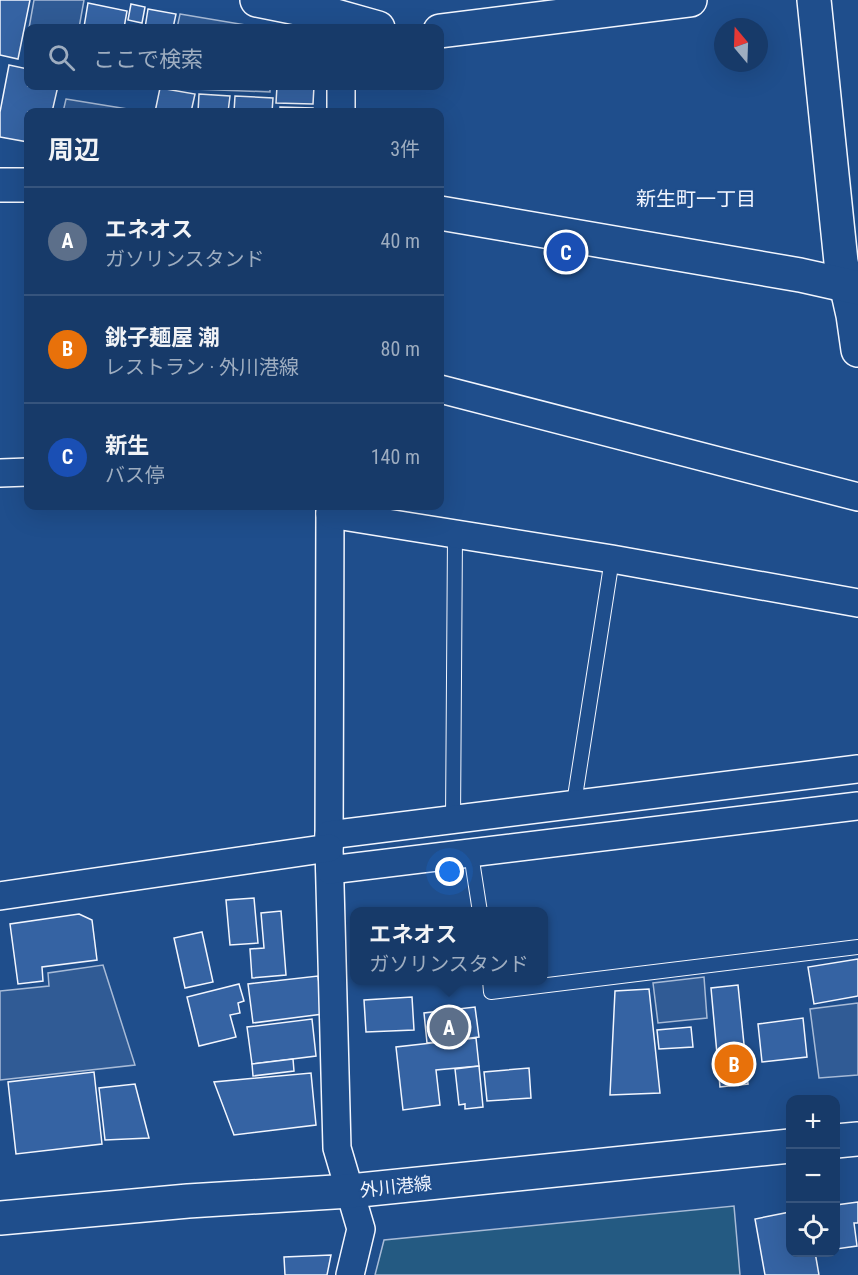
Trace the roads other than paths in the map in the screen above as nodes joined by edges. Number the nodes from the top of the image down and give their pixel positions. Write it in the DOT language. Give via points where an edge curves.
graph roads {
  1 [pos="257,0"];
  2 [pos="690,0"];
  3 [pos="814,0"];
  4 [pos="332,15"];
  5 [pos="364,24"];
  6 [pos="444,31"];
  7 [pos="341,90"];
  8 [pos="341,108"];
  9 [pos="0,185"];
  10 [pos="24,186"];
  11 [pos="444,214"];
  12 [pos="852,287"];
  13 [pos="858,350"];
  14 [pos="444,390"];
  15 [pos="24,472"];
  16 [pos="0,473"];
  17 [pos="858,497"];
  18 [pos="330,510"];
  19 [pos="455,535"];
  20 [pos="612,559"];
  21 [pos="858,603"];
  22 [pos="858,769"];
  23 [pos="574,803"];
  24 [pos="858,806"];
  25 [pos="453,820"];
  26 [pos="329,851"];
  27 [pos="471,854"];
  28 [pos="0,896"];
  29 [pos="479,907"];
  30 [pos="858,947"];
  31 [pos="490,985"];
  32 [pos="858,1139"];
  33 [pos="840,1141"];
  34 [pos="786,1146"];
  35 [pos="350,1191"];
  36 [pos="0,1218"];
  37 [pos="350,1275"];
  1 -- 4 [label="street"];
  2 -- 6 [label="street"];
  3 -- 12 [label="street" via="841,262"];
  4 -- 5 [label="street"];
  7 -- 8 [label="street"];
  9 -- 10 [label="street"];
  11 -- 12 [label="street"];
  12 -- 13 [label="street"];
  14 -- 17 [label="street"];
  15 -- 16 [label="street"];
  18 -- 19 [label="street"];
  18 -- 26 [label="street"];
  19 -- 20 [label="street"];
  19 -- 25 [label="lane"];
  20 -- 21 [label="street"];
  20 -- 23 [label="lane"];
  22 -- 23 [label="street"];
  23 -- 25 [label="street"];
  24 -- 27 [label="street"];
  25 -- 26 [label="street"];
  26 -- 27 [label="street"];
  26 -- 28 [label="street"];
  26 -- 35 [label="street" via="337,1148"];
  27 -- 29 [label="lane"];
  30 -- 31 [label="lane" via="491,992"];
  32 -- 33 [label="street"];
  34 -- 35 [label="street, 外川港線"];
  35 -- 36 [label="street, 外川港線"];
  35 -- 37 [label="street" via="361,1229"];
}
